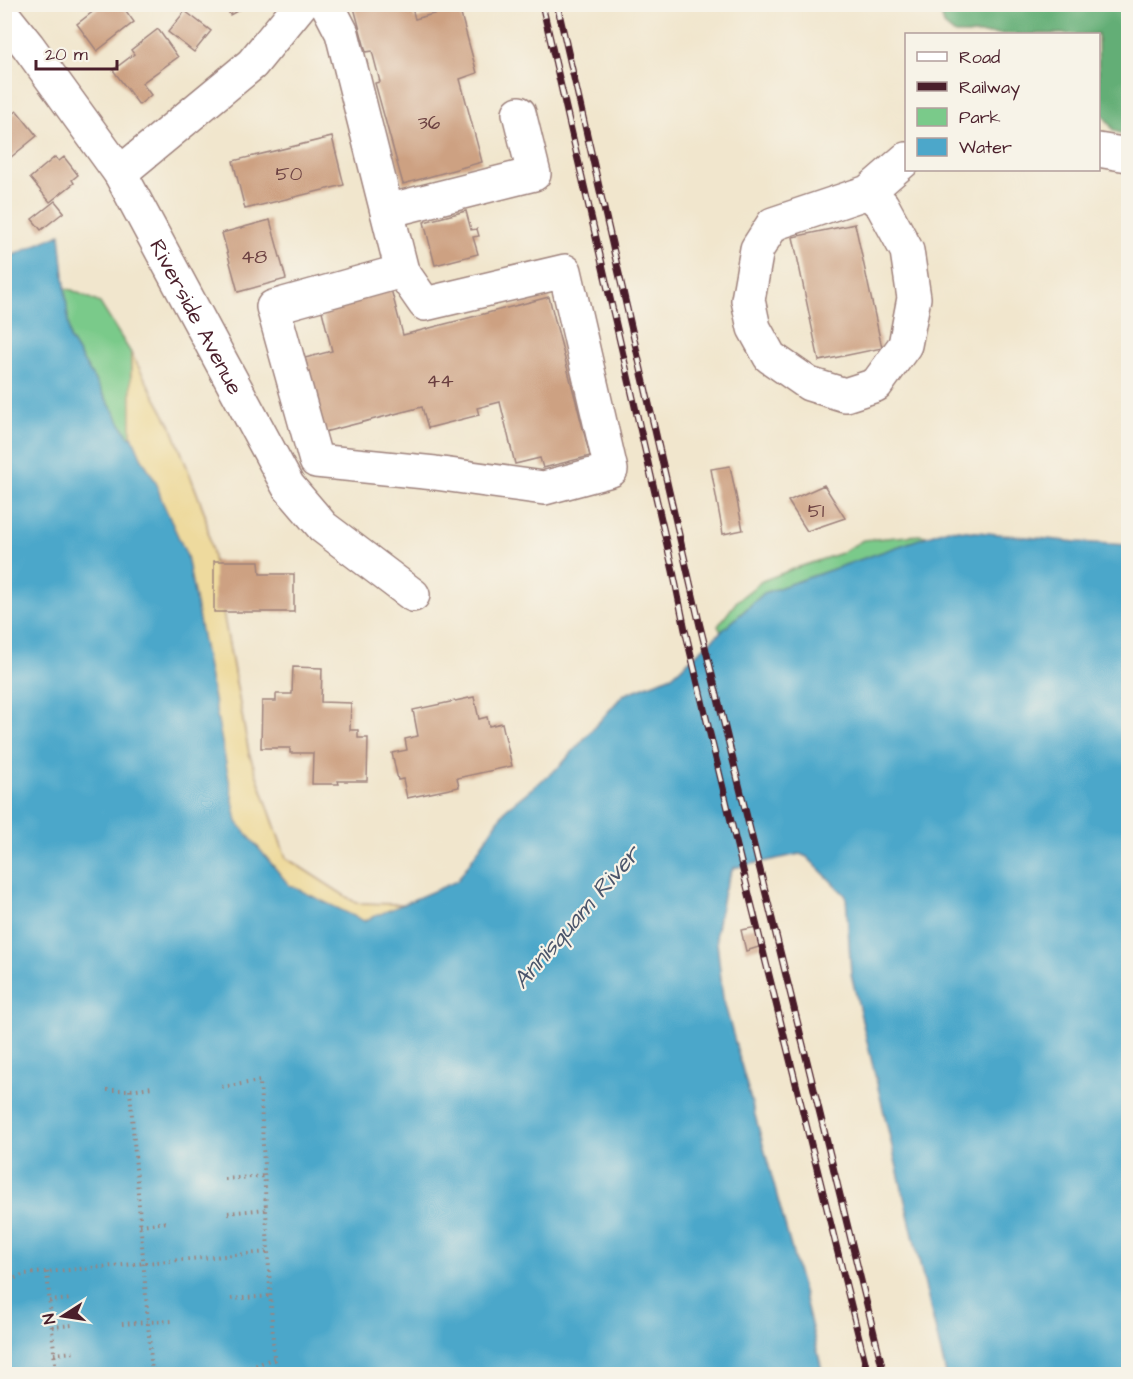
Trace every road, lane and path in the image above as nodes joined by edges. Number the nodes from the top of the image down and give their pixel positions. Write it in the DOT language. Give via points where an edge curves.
graph roads {
  1 [pos="301,4"];
  2 [pos="327,4"];
  3 [pos="4,16"];
  4 [pos="519,113"];
  5 [pos="1100,150"];
  6 [pos="1128,155"];
  7 [pos="905,160"];
  8 [pos="120,173"];
  9 [pos="868,192"];
  10 [pos="387,211"];
  11 [pos="402,271"];
  12 [pos="413,595"];
  13 [pos="152,1087"];
  14 [pos="222,1087"];
  15 [pos="107,1090"];
  16 [pos="130,1090"];
  17 [pos="264,1176"];
  18 [pos="225,1179"];
  19 [pos="266,1209"];
  20 [pos="228,1213"];
  21 [pos="168,1222"];
  22 [pos="140,1225"];
  23 [pos="268,1252"];
  24 [pos="143,1263"];
  25 [pos="47,1272"];
  26 [pos="4,1283"];
  27 [pos="271,1296"];
  28 [pos="72,1299"];
  29 [pos="231,1299"];
  30 [pos="49,1301"];
  31 [pos="148,1322"];
  32 [pos="174,1322"];
  33 [pos="122,1324"];
  34 [pos="72,1325"];
  35 [pos="52,1327"];
  36 [pos="75,1352"];
  37 [pos="54,1354"];
  38 [pos="274,1358"];
  39 [pos="239,1372"];
  40 [pos="56,1374"];
  41 [pos="152,1374"];
  42 [pos="279,1374"];
  1 -- 8 [label="street" via="252,64"];
  2 -- 10 [label="street" via="342,33"];
  3 -- 8 [label="street, Riverside Avenue"];
  4 -- 10 [label="street" via="534,174"];
  5 -- 6 [label="street"];
  7 -- 9 [label="street"];
  8 -- 12 [label="street, Riverside Avenue" via="288,486 323,527"];
  9 -- 9 [label="street" via="773,224 757,249 748,300 754,328 770,357 809,384 845,395 876,385 905,345 914,298 907,251 882,205"];
  10 -- 11 [label="street"];
  11 -- 11 [label="street" via="273,307 316,461 544,488 611,470 565,271 425,304"];
  13 -- 16 [label="path"];
  14 -- 17 [label="path" via="260,1081"];
  15 -- 16 [label="path"];
  16 -- 22 [label="path"];
  17 -- 18 [label="path"];
  17 -- 19 [label="path"];
  19 -- 20 [label="path"];
  19 -- 23 [label="path"];
  21 -- 22 [label="path"];
  22 -- 24 [label="path"];
  23 -- 24 [label="path"];
  23 -- 27 [label="path"];
  24 -- 25 [label="path"];
  24 -- 31 [label="path"];
  25 -- 26 [label="path" via="24,1274"];
  25 -- 30 [label="path"];
  27 -- 29 [label="path"];
  27 -- 38 [label="path"];
  28 -- 30 [label="path"];
  30 -- 35 [label="path"];
  31 -- 32 [label="path"];
  31 -- 33 [label="path"];
  31 -- 41 [label="path"];
  34 -- 35 [label="path"];
  35 -- 37 [label="path"];
  36 -- 37 [label="path"];
  37 -- 40 [label="path"];
  38 -- 39 [label="path"];
  38 -- 42 [label="path"];
}
